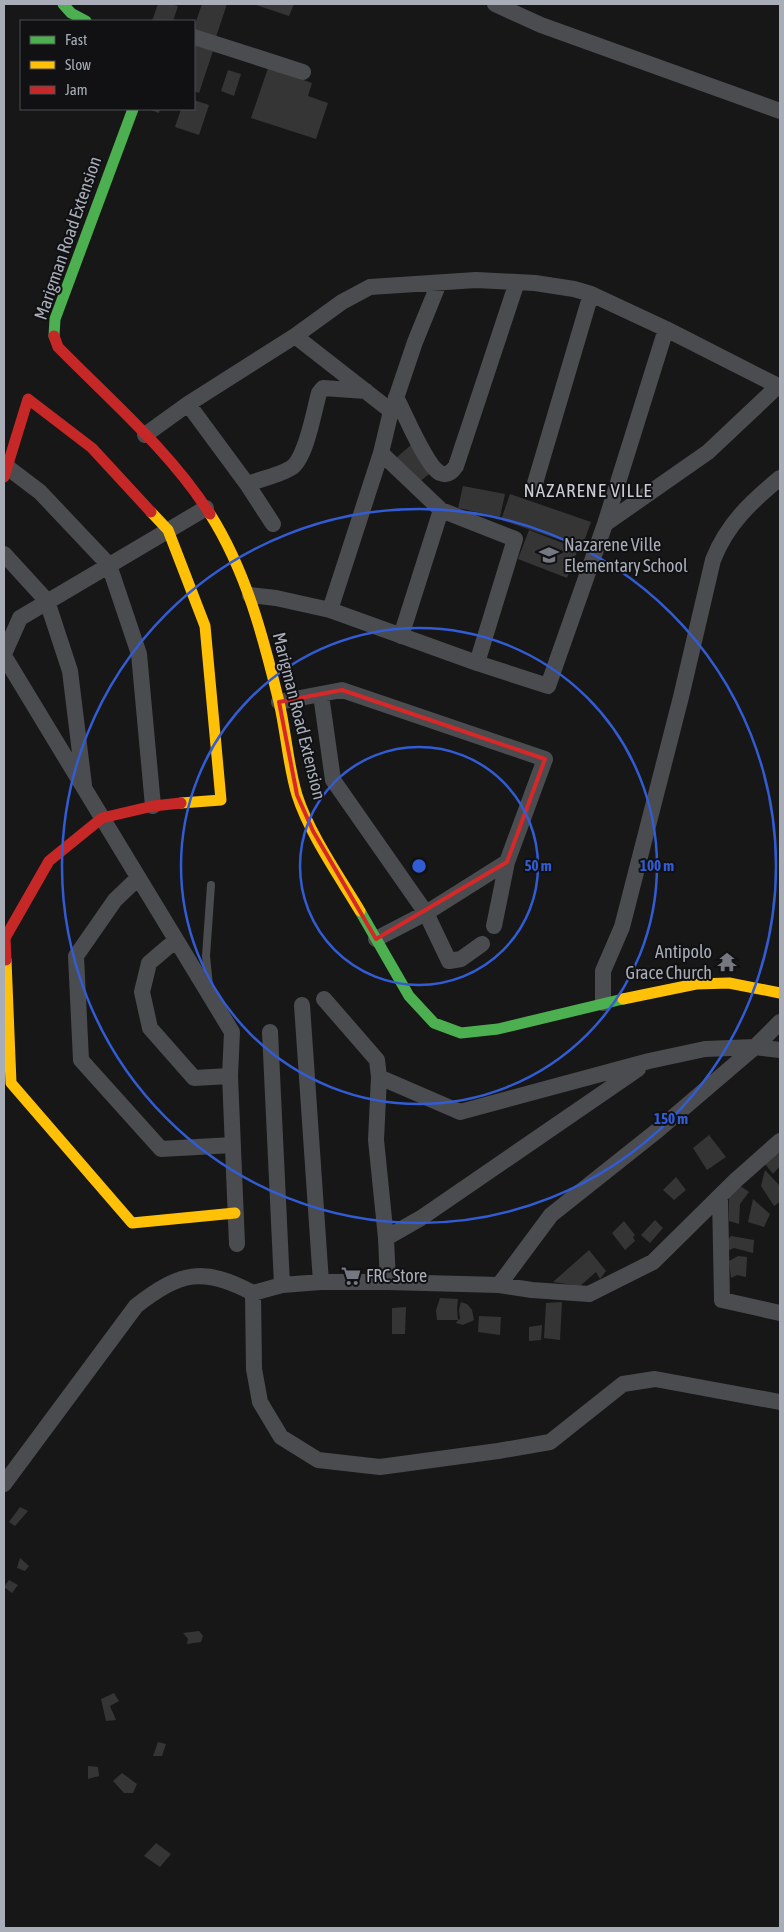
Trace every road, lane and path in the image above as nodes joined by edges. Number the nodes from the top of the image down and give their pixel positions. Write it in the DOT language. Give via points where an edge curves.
graph roads {
  1 [pos="63,4"];
  2 [pos="495,4"];
  3 [pos="84,20"];
  4 [pos="195,37"];
  5 [pos="303,72"];
  6 [pos="132,110"];
  7 [pos="780,111"];
  8 [pos="517,282"];
  9 [pos="440,283"];
  10 [pos="591,294"];
  11 [pos="666,329"];
  12 [pos="295,336"];
  13 [pos="366,391"];
  14 [pos="188,404"];
  15 [pos="394,404"];
  16 [pos="145,435"];
  17 [pos="381,453"];
  18 [pos="5,472"];
  19 [pos="780,478"];
  20 [pos="246,484"];
  21 [pos="533,490"];
  22 [pos="206,508"];
  23 [pos="441,510"];
  24 [pos="273,524"];
  25 [pos="604,524"];
  26 [pos="168,530"];
  27 [pos="4,554"];
  28 [pos="109,565"];
  29 [pos="250,595"];
  30 [pos="47,602"];
  31 [pos="330,610"];
  32 [pos="402,636"];
  33 [pos="4,655"];
  34 [pos="477,663"];
  35 [pos="321,695"];
  36 [pos="279,702"];
  37 [pos="85,792"];
  38 [pos="153,806"];
  39 [pos="102,818"];
  40 [pos="507,862"];
  41 [pos="138,878"];
  42 [pos="211,885"];
  43 [pos="426,913"];
  44 [pos="494,926"];
  45 [pos="376,939"];
  46 [pos="176,940"];
  47 [pos="482,944"];
  48 [pos="780,993"];
  49 [pos="210,995"];
  50 [pos="324,999"];
  51 [pos="603,1003"];
  52 [pos="302,1005"];
  53 [pos="780,1022"];
  54 [pos="270,1032"];
  55 [pos="755,1047"];
  56 [pos="780,1050"];
  57 [pos="649,1061"];
  58 [pos="230,1076"];
  59 [pos="379,1077"];
  60 [pos="780,1141"];
  61 [pos="233,1145"];
  62 [pos="720,1196"];
  63 [pos="235,1213"];
  64 [pos="386,1238"];
  65 [pos="237,1244"];
  66 [pos="321,1282"];
  67 [pos="388,1282"];
  68 [pos="282,1285"];
  69 [pos="498,1286"];
  70 [pos="253,1293"];
  71 [pos="780,1313"];
  72 [pos="780,1402"];
  73 [pos="4,1484"];
  1 -- 3 [label="street"];
  2 -- 7 [label="street" via="541,25"];
  4 -- 5 [label="street"];
  6 -- 16 [label="street, Marigman Road Extension" via="55,319 54,336 58,347"];
  8 -- 9 [label="street" via="476,280"];
  8 -- 10 [label="street"];
  8 -- 15 [label="street" via="453,472 441,474 436,470"];
  9 -- 12 [label="street" via="370,287 342,302"];
  9 -- 15 [label="street"];
  10 -- 11 [label="street"];
  10 -- 21 [label="street"];
  11 -- 25 [label="street"];
  11 -- 25 [label="street" via="778,386 708,452"];
  12 -- 13 [label="street"];
  12 -- 14 [label="street"];
  13 -- 15 [label="street"];
  13 -- 20 [label="street" via="321,390 296,464"];
  14 -- 16 [label="street"];
  14 -- 20 [label="street"];
  15 -- 17 [label="street"];
  16 -- 22 [label="street, Marigman Road Extension"];
  17 -- 23 [label="street"];
  17 -- 31 [label="street"];
  18 -- 26 [label="street" via="28,399 92,448"];
  18 -- 28 [label="street" via="40,492"];
  19 -- 51 [label="street" via="733,524 721,540 713,560 622,926 603,971"];
  20 -- 24 [label="street"];
  22 -- 26 [label="street"];
  22 -- 29 [label="street, Marigman Road Extension" via="225,538"];
  23 -- 32 [label="street"];
  23 -- 34 [label="street" via="516,539"];
  25 -- 34 [label="street" via="548,686"];
  26 -- 28 [label="street"];
  26 -- 38 [label="street" via="205,626 221,800"];
  27 -- 30 [label="street"];
  28 -- 30 [label="street"];
  28 -- 38 [label="street" via="139,654"];
  29 -- 31 [label="street"];
  29 -- 36 [label="street, Marigman Road Extension"];
  30 -- 33 [label="street" via="20,618"];
  30 -- 37 [label="street" via="70,671"];
  31 -- 32 [label="street"];
  32 -- 34 [label="street"];
  33 -- 37 [label="street"];
  35 -- 36 [label="street"];
  35 -- 40 [label="street" via="342,690 545,759"];
  35 -- 43 [label="street" via="333,780"];
  36 -- 45 [label="street, Marigman Road Extension" via="297,795 313,831"];
  37 -- 39 [label="street"];
  38 -- 39 [label="street"];
  39 -- 41 [label="street"];
  39 -- 63 [label="street" via="49,861 5,938 11,1083 132,1223"];
  40 -- 43 [label="street"];
  40 -- 44 [label="street"];
  41 -- 46 [label="street"];
  41 -- 61 [label="street" via="115,900 76,956 81,1060 161,1148"];
  42 -- 49 [label="lane" via="206,956"];
  43 -- 45 [label="street"];
  43 -- 47 [label="street" via="449,961 460,959"];
  45 -- 51 [label="street, Marigman Road Extension" via="410,996 434,1023 461,1033 498,1029"];
  46 -- 49 [label="street"];
  46 -- 58 [label="street" via="149,963 142,992 150,1028 194,1078"];
  48 -- 51 [label="street, Marigman Road Extension" via="729,983 696,984"];
  49 -- 58 [label="street" via="232,1032"];
  50 -- 59 [label="street" via="377,1060"];
  52 -- 66 [label="street"];
  53 -- 55 [label="street"];
  54 -- 68 [label="street"];
  55 -- 56 [label="street"];
  55 -- 57 [label="street" via="705,1048"];
  55 -- 69 [label="street" via="551,1215"];
  57 -- 59 [label="street" via="460,1112"];
  57 -- 64 [label="street" via="421,1218"];
  58 -- 61 [label="street"];
  59 -- 64 [label="street" via="376,1140"];
  60 -- 62 [label="street"];
  61 -- 63 [label="street"];
  62 -- 69 [label="street" via="653,1262 589,1294"];
  62 -- 71 [label="street" via="722,1300"];
  63 -- 65 [label="street"];
  64 -- 67 [label="street"];
  66 -- 67 [label="street"];
  66 -- 68 [label="street"];
  67 -- 69 [label="street"];
  68 -- 70 [label="street"];
  70 -- 72 [label="street" via="254,1369 260,1402 281,1438 318,1460 380,1467 550,1442 623,1384 655,1379"];
  70 -- 73 [label="street" via="232,1282 205,1275 183,1278 156,1291 136,1306"];
}
